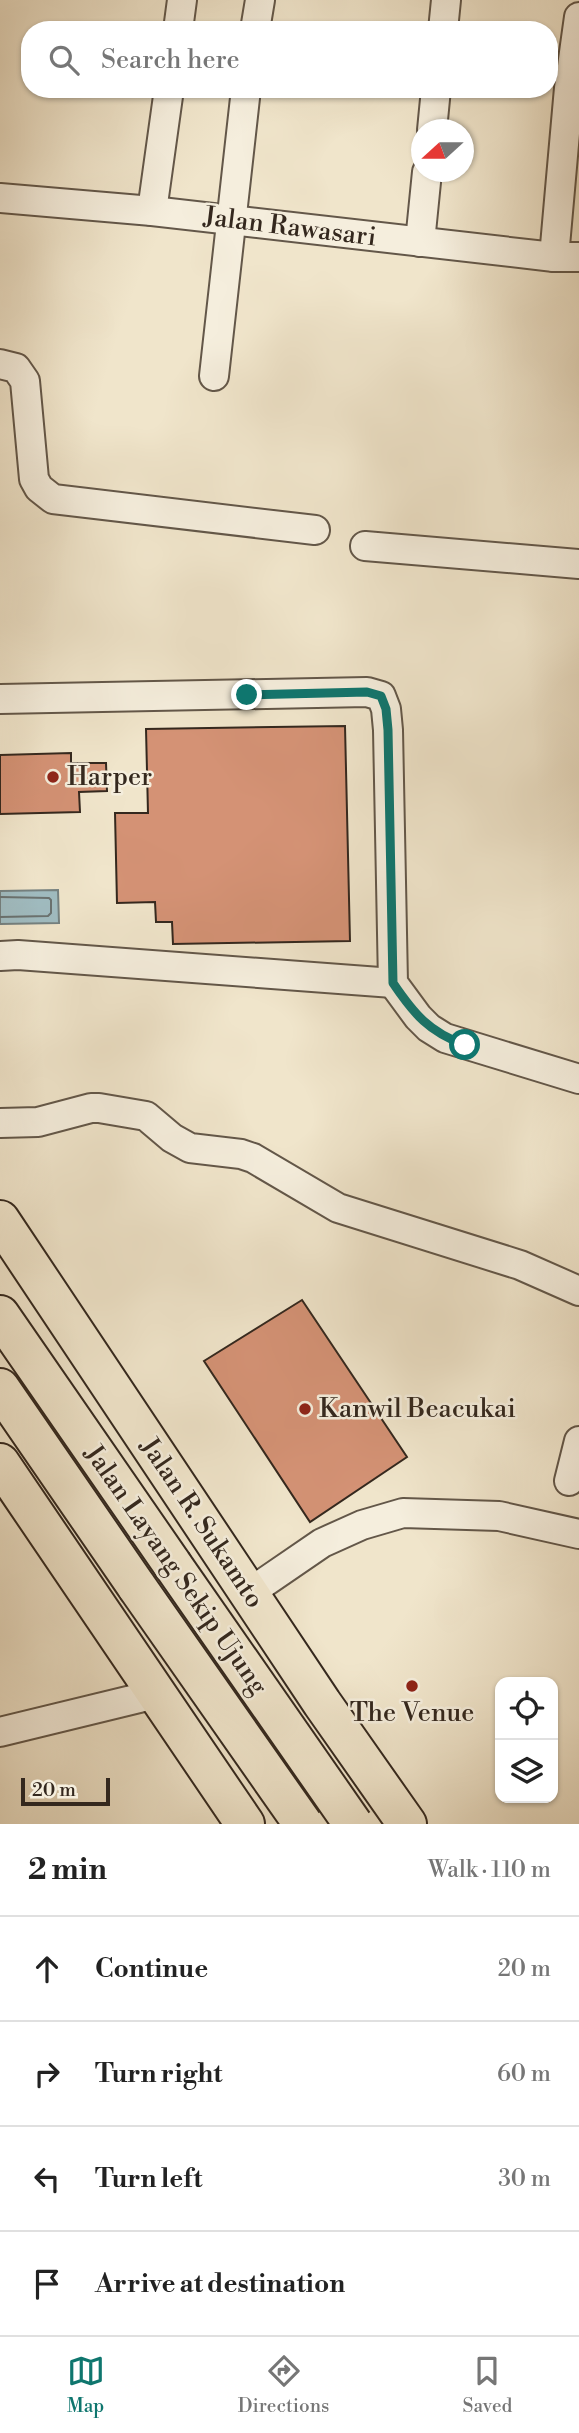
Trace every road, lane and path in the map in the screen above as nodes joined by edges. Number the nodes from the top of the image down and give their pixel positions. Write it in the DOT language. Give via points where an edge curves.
graph roads {
  1 [pos="182,0"];
  2 [pos="260,0"];
  3 [pos="446,0"];
  4 [pos="579,17"];
  5 [pos="178,21"];
  6 [pos="256,21"];
  7 [pos="444,21"];
  8 [pos="168,98"];
  9 [pos="245,98"];
  10 [pos="435,98"];
  11 [pos="433,119"];
  12 [pos="427,182"];
  13 [pos="0,198"];
  14 [pos="152,211"];
  15 [pos="230,220"];
  16 [pos="420,242"];
  17 [pos="567,257"];
  18 [pos="0,364"];
  19 [pos="214,376"];
  20 [pos="315,530"];
  21 [pos="365,547"];
  22 [pos="579,564"];
  23 [pos="0,699"];
  24 [pos="0,956"];
  25 [pos="393,983"];
  26 [pos="579,1079"];
  27 [pos="0,1123"];
  28 [pos="0,1220"];
  29 [pos="579,1291"];
  30 [pos="0,1315"];
  31 [pos="0,1388"];
  32 [pos="579,1441"];
  33 [pos="0,1463"];
  34 [pos="569,1481"];
  35 [pos="579,1534"];
  36 [pos="249,1593"];
  37 [pos="273,1629"];
  38 [pos="159,1699"];
  39 [pos="0,1732"];
  40 [pos="245,1824"];
  41 [pos="303,1824"];
  42 [pos="353,1824"];
  43 [pos="407,1824"];
  1 -- 5 [label="street"];
  2 -- 6 [label="street"];
  3 -- 7 [label="street"];
  4 -- 17 [label="street" via="569,88"];
  8 -- 14 [label="street"];
  9 -- 15 [label="street"];
  10 -- 11 [label="street"];
  12 -- 16 [label="street"];
  13 -- 14 [label="street, Jalan Rawasari"];
  14 -- 15 [label="street, Jalan Rawasari"];
  15 -- 16 [label="street, Jalan Rawasari"];
  15 -- 19 [label="street"];
  16 -- 17 [label="street, Jalan Rawasari"];
  18 -- 20 [label="street" via="16,368 25,381 34,480 53,499"];
  21 -- 22 [label="street"];
  23 -- 25 [label="street" via="367,692 381,696 388,730"];
  24 -- 25 [label="street"];
  25 -- 26 [label="street" via="418,1017 445,1038"];
  27 -- 29 [label="street" via="38,1122 91,1108 146,1115 190,1148 253,1158 338,1208 520,1265"];
  28 -- 36 [label="highway, Jalan R. Sukamto"];
  30 -- 42 [label="highway, Jalan Layang Sekip Ujung, bridge"];
  31 -- 41 [label="highway, Jalan Layang Sekip Ujung, bridge"];
  32 -- 34 [label="street"];
  33 -- 38 [label="highway"];
  35 -- 36 [label="street" via="499,1516 403,1513 322,1544"];
  36 -- 37 [label="highway, Jalan R. Sukamto"];
  37 -- 38 [label="highway" via="274,1655 261,1678 211,1710 187,1714"];
  37 -- 43 [label="highway, Jalan R. Sukamto"];
  38 -- 39 [label="street"];
  38 -- 40 [label="highway"];
}
